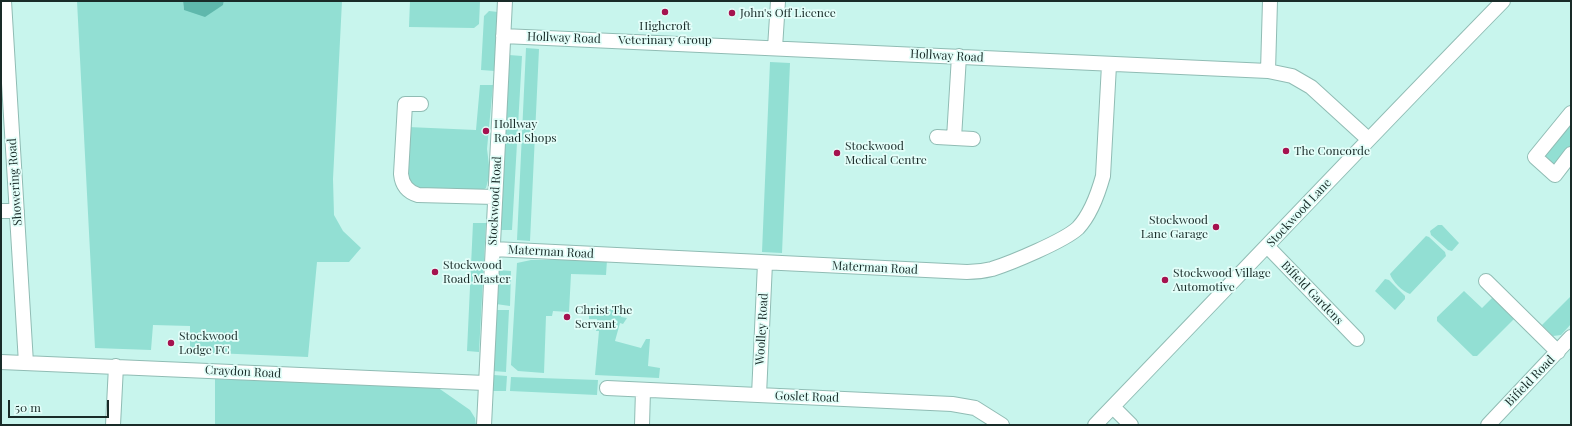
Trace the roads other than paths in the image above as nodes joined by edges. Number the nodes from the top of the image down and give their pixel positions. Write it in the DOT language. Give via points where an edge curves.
graph roads {
  1 [pos="4,1"];
  2 [pos="505,1"];
  3 [pos="778,1"];
  4 [pos="1270,1"];
  5 [pos="1503,1"];
  6 [pos="503,36"];
  7 [pos="775,48"];
  8 [pos="958,56"];
  9 [pos="1109,65"];
  10 [pos="1268,72"];
  11 [pos="421,104"];
  12 [pos="1571,113"];
  13 [pos="938,137"];
  14 [pos="954,138"];
  15 [pos="972,139"];
  16 [pos="1368,139"];
  17 [pos="1571,154"];
  18 [pos="495,197"];
  19 [pos="1,211"];
  20 [pos="17,211"];
  21 [pos="1268,247"];
  22 [pos="493,249"];
  23 [pos="765,263"];
  24 [pos="1486,281"];
  25 [pos="1571,337"];
  26 [pos="1356,339"];
  27 [pos="1558,352"];
  28 [pos="1,362"];
  29 [pos="26,363"];
  30 [pos="116,366"];
  31 [pos="485,383"];
  32 [pos="607,388"];
  33 [pos="643,390"];
  34 [pos="759,395"];
  35 [pos="1113,407"];
  36 [pos="1491,424"];
  37 [pos="113,425"];
  38 [pos="484,425"];
  39 [pos="642,425"];
  40 [pos="1002,425"];
  41 [pos="1095,425"];
  42 [pos="1131,425"];
  1 -- 20 [label="street, Showering Road"];
  2 -- 6 [label="street, Stockwood Road"];
  3 -- 7 [label="street"];
  4 -- 10 [label="street"];
  5 -- 16 [label="street, Stockwood Lane"];
  6 -- 7 [label="street, Hollway Road"];
  6 -- 18 [label="street, Stockwood Road"];
  7 -- 8 [label="street, Hollway Road"];
  8 -- 9 [label="street, Hollway Road"];
  8 -- 14 [label="street"];
  9 -- 10 [label="street, Hollway Road"];
  9 -- 23 [label="street, Materman Road" via="1103,176 1099,190 1087,216 1077,229 1058,241 982,271"];
  10 -- 16 [label="street, Hollway Road" via="1292,76 1311,87"];
  11 -- 18 [label="street" via="405,104 401,174 404,185 418,195"];
  12 -- 17 [label="street" via="1535,157 1555,175"];
  13 -- 14 [label="street"];
  14 -- 15 [label="street"];
  16 -- 21 [label="street, Stockwood Lane"];
  18 -- 22 [label="street, Stockwood Road"];
  19 -- 20 [label="street"];
  20 -- 29 [label="street, Showering Road"];
  21 -- 26 [label="street, Bifield Gardens"];
  21 -- 35 [label="street, Stockwood Lane"];
  22 -- 23 [label="street, Materman Road"];
  22 -- 31 [label="street, Stockwood Road"];
  23 -- 34 [label="street, Woolley Road"];
  24 -- 27 [label="street"];
  25 -- 27 [label="street, Bifield Road"];
  27 -- 36 [label="street, Bifield Road"];
  28 -- 29 [label="street, Craydon Road"];
  29 -- 30 [label="street, Craydon Road"];
  30 -- 31 [label="street, Craydon Road"];
  30 -- 37 [label="street"];
  31 -- 38 [label="street, Stockwood Road"];
  32 -- 33 [label="street, Goslet Road"];
  33 -- 34 [label="street, Goslet Road"];
  33 -- 39 [label="street"];
  34 -- 40 [label="street, Goslet Road" via="965,405 986,413"];
  35 -- 41 [label="street, Stockwood Lane"];
  35 -- 42 [label="street"];
}
